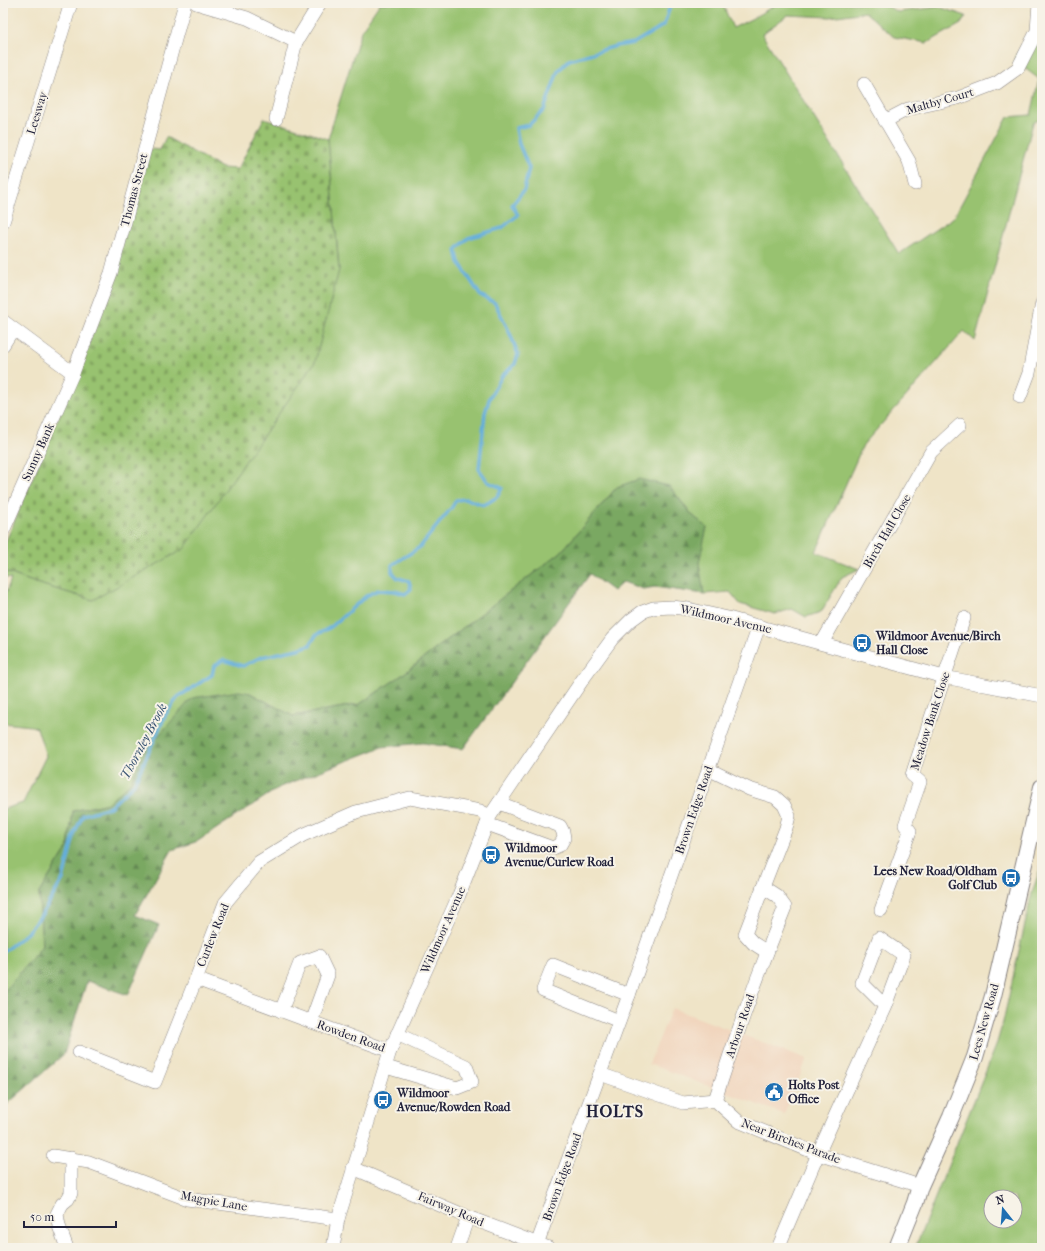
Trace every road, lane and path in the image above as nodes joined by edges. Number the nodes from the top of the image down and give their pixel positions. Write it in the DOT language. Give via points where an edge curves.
graph roads {
  1 [pos="71,3"];
  2 [pos="185,3"];
  3 [pos="196,3"];
  4 [pos="320,3"];
  5 [pos="1039,3"];
  6 [pos="296,42"];
  7 [pos="864,84"];
  8 [pos="276,118"];
  9 [pos="885,120"];
  10 [pos="915,184"];
  11 [pos="3,222"];
  12 [pos="1042,303"];
  13 [pos="8,325"];
  14 [pos="3,345"];
  15 [pos="73,373"];
  16 [pos="1020,397"];
  17 [pos="960,425"];
  18 [pos="3,531"];
  19 [pos="964,618"];
  20 [pos="759,626"];
  21 [pos="822,643"];
  22 [pos="944,677"];
  23 [pos="1042,696"];
  24 [pos="708,770"];
  25 [pos="1042,787"];
  26 [pos="499,803"];
  27 [pos="489,820"];
  28 [pos="763,887"];
  29 [pos="881,910"];
  30 [pos="767,952"];
  31 [pos="196,978"];
  32 [pos="629,995"];
  33 [pos="885,1006"];
  34 [pos="282,1011"];
  35 [pos="619,1021"];
  36 [pos="311,1022"];
  37 [pos="397,1034"];
  38 [pos="390,1051"];
  39 [pos="79,1052"];
  40 [pos="386,1067"];
  41 [pos="600,1074"];
  42 [pos="715,1100"];
  43 [pos="818,1154"];
  44 [pos="53,1156"];
  45 [pos="71,1158"];
  46 [pos="353,1168"];
  47 [pos="920,1186"];
  48 [pos="468,1217"];
  49 [pos="338,1219"];
  50 [pos="543,1246"];
  51 [pos="67,1248"];
  52 [pos="333,1248"];
  53 [pos="458,1248"];
  54 [pos="778,1248"];
  55 [pos="897,1248"];
  1 -- 11 [label="street, Leesway"];
  2 -- 15 [label="street, Thomas Street" via="111,273"];
  3 -- 6 [label="street" via="247,18"];
  4 -- 6 [label="street"];
  5 -- 9 [label="street, Maltby Court" via="1037,31 1018,68 997,84 958,98 908,109"];
  6 -- 8 [label="street"];
  7 -- 9 [label="street"];
  9 -- 10 [label="street" via="909,161"];
  12 -- 16 [label="street" via="1029,373"];
  13 -- 14 [label="street"];
  13 -- 15 [label="street"];
  15 -- 18 [label="street, Sunny Bank"];
  17 -- 21 [label="street, Birch Hall Close" via="931,452"];
  19 -- 22 [label="street, Meadow Bank Close"];
  20 -- 21 [label="street, Wildmoor Avenue"];
  20 -- 24 [label="street, Brown Edge Road"];
  20 -- 26 [label="street, Wildmoor Avenue" via="672,607 653,608 642,612 608,645 582,679"];
  21 -- 22 [label="street, Wildmoor Avenue"];
  22 -- 23 [label="street, Wildmoor Avenue"];
  22 -- 29 [label="street, Meadow Bank Close" via="912,775 920,782 905,825 910,831"];
  24 -- 28 [label="street" via="749,789 775,797 784,805 789,816 786,828"];
  24 -- 32 [label="street, Brown Edge Road"];
  25 -- 47 [label="street, Lees New Road" via="996,982 975,1057"];
  26 -- 27 [label="street, Wildmoor Avenue"];
  26 -- 27 [label="street" via="560,826 564,838 560,845 553,848"];
  27 -- 31 [label="street, Curlew Road" via="480,811 410,798 356,812 303,835 259,862 225,902"];
  27 -- 37 [label="street, Wildmoor Avenue"];
  28 -- 30 [label="street, Arbour Road" via="777,896 785,907"];
  28 -- 30 [label="street" via="745,934"];
  30 -- 42 [label="street, Arbour Road"];
  31 -- 34 [label="street, Rowden Road"];
  31 -- 39 [label="street, Curlew Road" via="155,1082"];
  32 -- 35 [label="street, Brown Edge Road"];
  32 -- 35 [label="street" via="553,965 543,990"];
  33 -- 33 [label="street" via="862,983 879,938 904,955"];
  33 -- 43 [label="street"];
  34 -- 36 [label="street, Rowden Road"];
  34 -- 36 [label="street, Rowden Road" via="300,963 320,956 328,975"];
  35 -- 41 [label="street, Brown Edge Road"];
  36 -- 38 [label="street, Rowden Road"];
  37 -- 38 [label="street, Wildmoor Avenue"];
  37 -- 40 [label="street" via="466,1066 472,1082 457,1088"];
  38 -- 40 [label="street, Wildmoor Avenue"];
  40 -- 46 [label="street, Wildmoor Avenue"];
  41 -- 42 [label="street" via="683,1103"];
  41 -- 50 [label="street, Brown Edge Road"];
  42 -- 43 [label="street, Near Birches Parade" via="738,1121"];
  43 -- 47 [label="street, Near Birches Parade"];
  43 -- 54 [label="street"];
  44 -- 45 [label="street, Magpie Lane"];
  45 -- 49 [label="street, Magpie Lane" via="89,1162 187,1199"];
  45 -- 51 [label="street" via="71,1193 57,1214"];
  46 -- 48 [label="street, Fairway Road"];
  46 -- 49 [label="street, Wildmoor Avenue"];
  47 -- 55 [label="street, Lees New Road"];
  48 -- 50 [label="street, Fairway Road"];
  48 -- 53 [label="street"];
  49 -- 52 [label="street, Wildmoor Avenue"];
}
